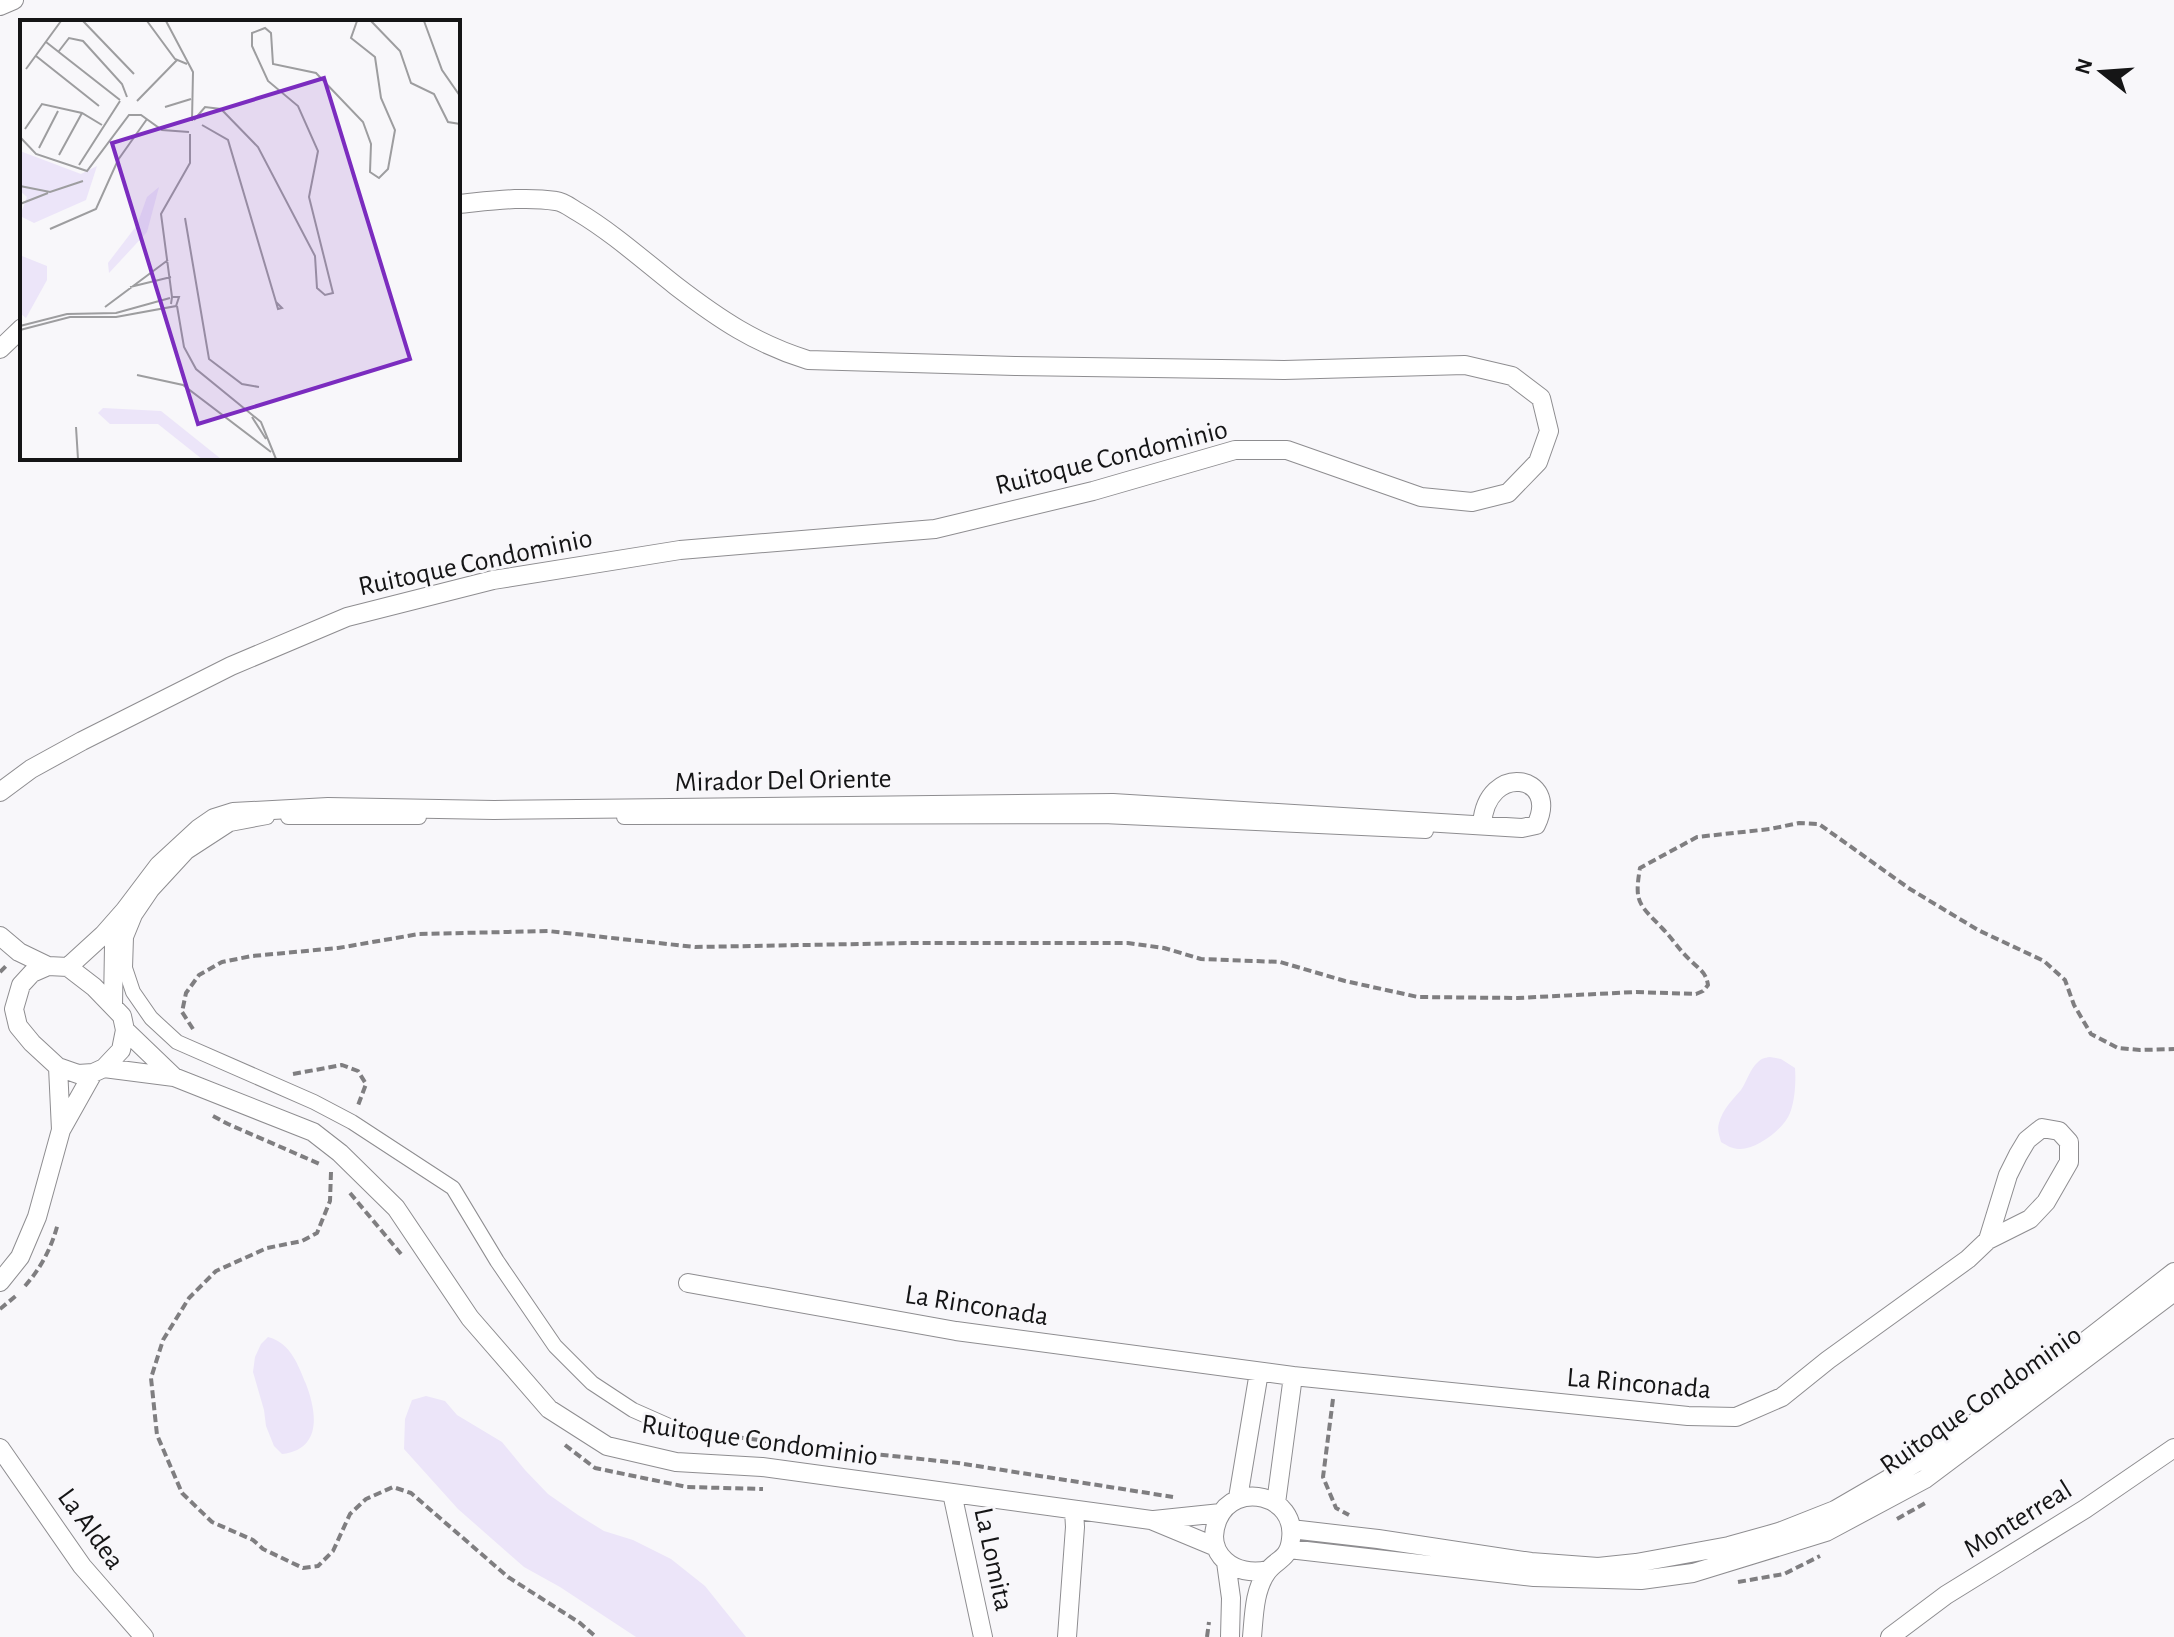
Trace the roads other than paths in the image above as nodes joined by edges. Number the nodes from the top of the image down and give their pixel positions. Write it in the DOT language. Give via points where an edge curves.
graph roads {
  1 [pos="14,0"];
  2 [pos="0,6"];
  3 [pos="460,204"];
  4 [pos="20,330"];
  5 [pos="0,349"];
  6 [pos="0,792"];
  7 [pos="1482,824"];
  8 [pos="1536,825"];
  9 [pos="125,910"];
  10 [pos="0,936"];
  11 [pos="48,966"];
  12 [pos="68,967"];
  13 [pos="113,1005"];
  14 [pos="8,1015"];
  15 [pos="125,1030"];
  16 [pos="58,1067"];
  17 [pos="99,1070"];
  18 [pos="174,1077"];
  19 [pos="61,1130"];
  20 [pos="1988,1240"];
  21 [pos="2174,1272"];
  22 [pos="0,1282"];
  23 [pos="688,1283"];
  24 [pos="2174,1292"];
  25 [pos="1259,1372"];
  26 [pos="1293,1376"];
  27 [pos="676,1429"];
  28 [pos="0,1448"];
  29 [pos="2174,1448"];
  30 [pos="952,1493"];
  31 [pos="1238,1498"];
  32 [pos="1276,1503"];
  33 [pos="1074,1510"];
  34 [pos="1221,1513"];
  35 [pos="1151,1520"];
  36 [pos="1291,1529"];
  37 [pos="1289,1549"];
  38 [pos="1221,1554"];
  39 [pos="1268,1570"];
  40 [pos="144,1637"];
  41 [pos="983,1637"];
  42 [pos="1067,1637"];
  43 [pos="1230,1637"];
  44 [pos="1252,1637"];
  45 [pos="1890,1637"];
  1 -- 2 [label="street"];
  3 -- 6 [label="street, Ruitoque Condominio" via="559,201 595,222 738,331 808,360 1284,370 1465,365 1512,376 1541,398 1549,431 1538,462 1508,493 1472,502 1421,497 1287,450 1235,450 935,529 680,550 493,580 347,617 231,666 82,741"];
  4 -- 5 [label="street"];
  7 -- 8 [label="street, Mirador Del Oriente"];
  7 -- 8 [label="street" via="1497,787 1519,782 1538,792 1543,805"];
  7 -- 9 [label="street, Mirador Del Oriente" via="1113,803 269,809 233,812 198,829 159,865"];
  8 -- 27 [label="street" via="1535,836 1103,816 268,817 230,824 187,852 152,890 126,937 125,968 151,1018 177,1042 352,1122 453,1188 555,1346 592,1383"];
  9 -- 12 [label="street"];
  9 -- 13 [label="street, Ruitoque Condominio" via="114,946"];
  10 -- 11 [label="street"];
  11 -- 12 [label="street"];
  11 -- 14 [label="street" via="21,985"];
  12 -- 13 [label="street, Ruitoque Condominio"];
  13 -- 15 [label="street, Ruitoque Condominio"];
  14 -- 16 [label="street"];
  15 -- 17 [label="street" via="121,1050"];
  15 -- 18 [label="street, Ruitoque Condominio"];
  16 -- 17 [label="street, Ruitoque Condominio" via="78,1074"];
  16 -- 19 [label="street"];
  17 -- 18 [label="street, Ruitoque Condominio"];
  17 -- 19 [label="street"];
  18 -- 30 [label="street, Ruitoque Condominio" via="313,1132 340,1153 396,1208 470,1318 549,1409 607,1446 676,1462 762,1467"];
  19 -- 22 [label="street" via="37,1217 20,1257"];
  20 -- 20 [label="street, La Rinconada" via="2008,1175 2027,1140 2042,1128 2059,1131 2069,1142 2069,1162 2046,1202 2030,1219"];
  20 -- 26 [label="street, La Rinconada" via="1782,1397 1736,1417"];
  21 -- 36 [label="street, Ruitoque Condominio" via="2025,1388 1916,1463 1835,1510 1779,1532 1729,1546 1598,1567"];
  23 -- 25 [label="street, La Rinconada" via="956,1331"];
  24 -- 37 [label="street, Ruitoque Condominio" via="1925,1479 1826,1532 1693,1573 1641,1580 1534,1577"];
  25 -- 26 [label="street, La Rinconada"];
  25 -- 31 [label="street"];
  26 -- 32 [label="street"];
  28 -- 40 [label="street, La Aldea" via="82,1566"];
  29 -- 45 [label="street, Monterreal"];
  30 -- 33 [label="street, Ruitoque Condominio"];
  30 -- 41 [label="street, La Lomita"];
  31 -- 32 [label="street" via="1258,1496"];
  31 -- 34 [label="street"];
  32 -- 36 [label="street"];
  33 -- 35 [label="street, Ruitoque Condominio"];
  33 -- 42 [label="street"];
  34 -- 35 [label="street, Ruitoque Condominio"];
  34 -- 38 [label="street" via="1215,1535"];
  35 -- 38 [label="street, Ruitoque Condominio"];
  36 -- 37 [label="street"];
  37 -- 39 [label="street"];
  38 -- 39 [label="street, Ruitoque Condominio" via="1236,1569"];
  38 -- 43 [label="street" via="1231,1598"];
  39 -- 44 [label="street" via="1254,1609"];
}
